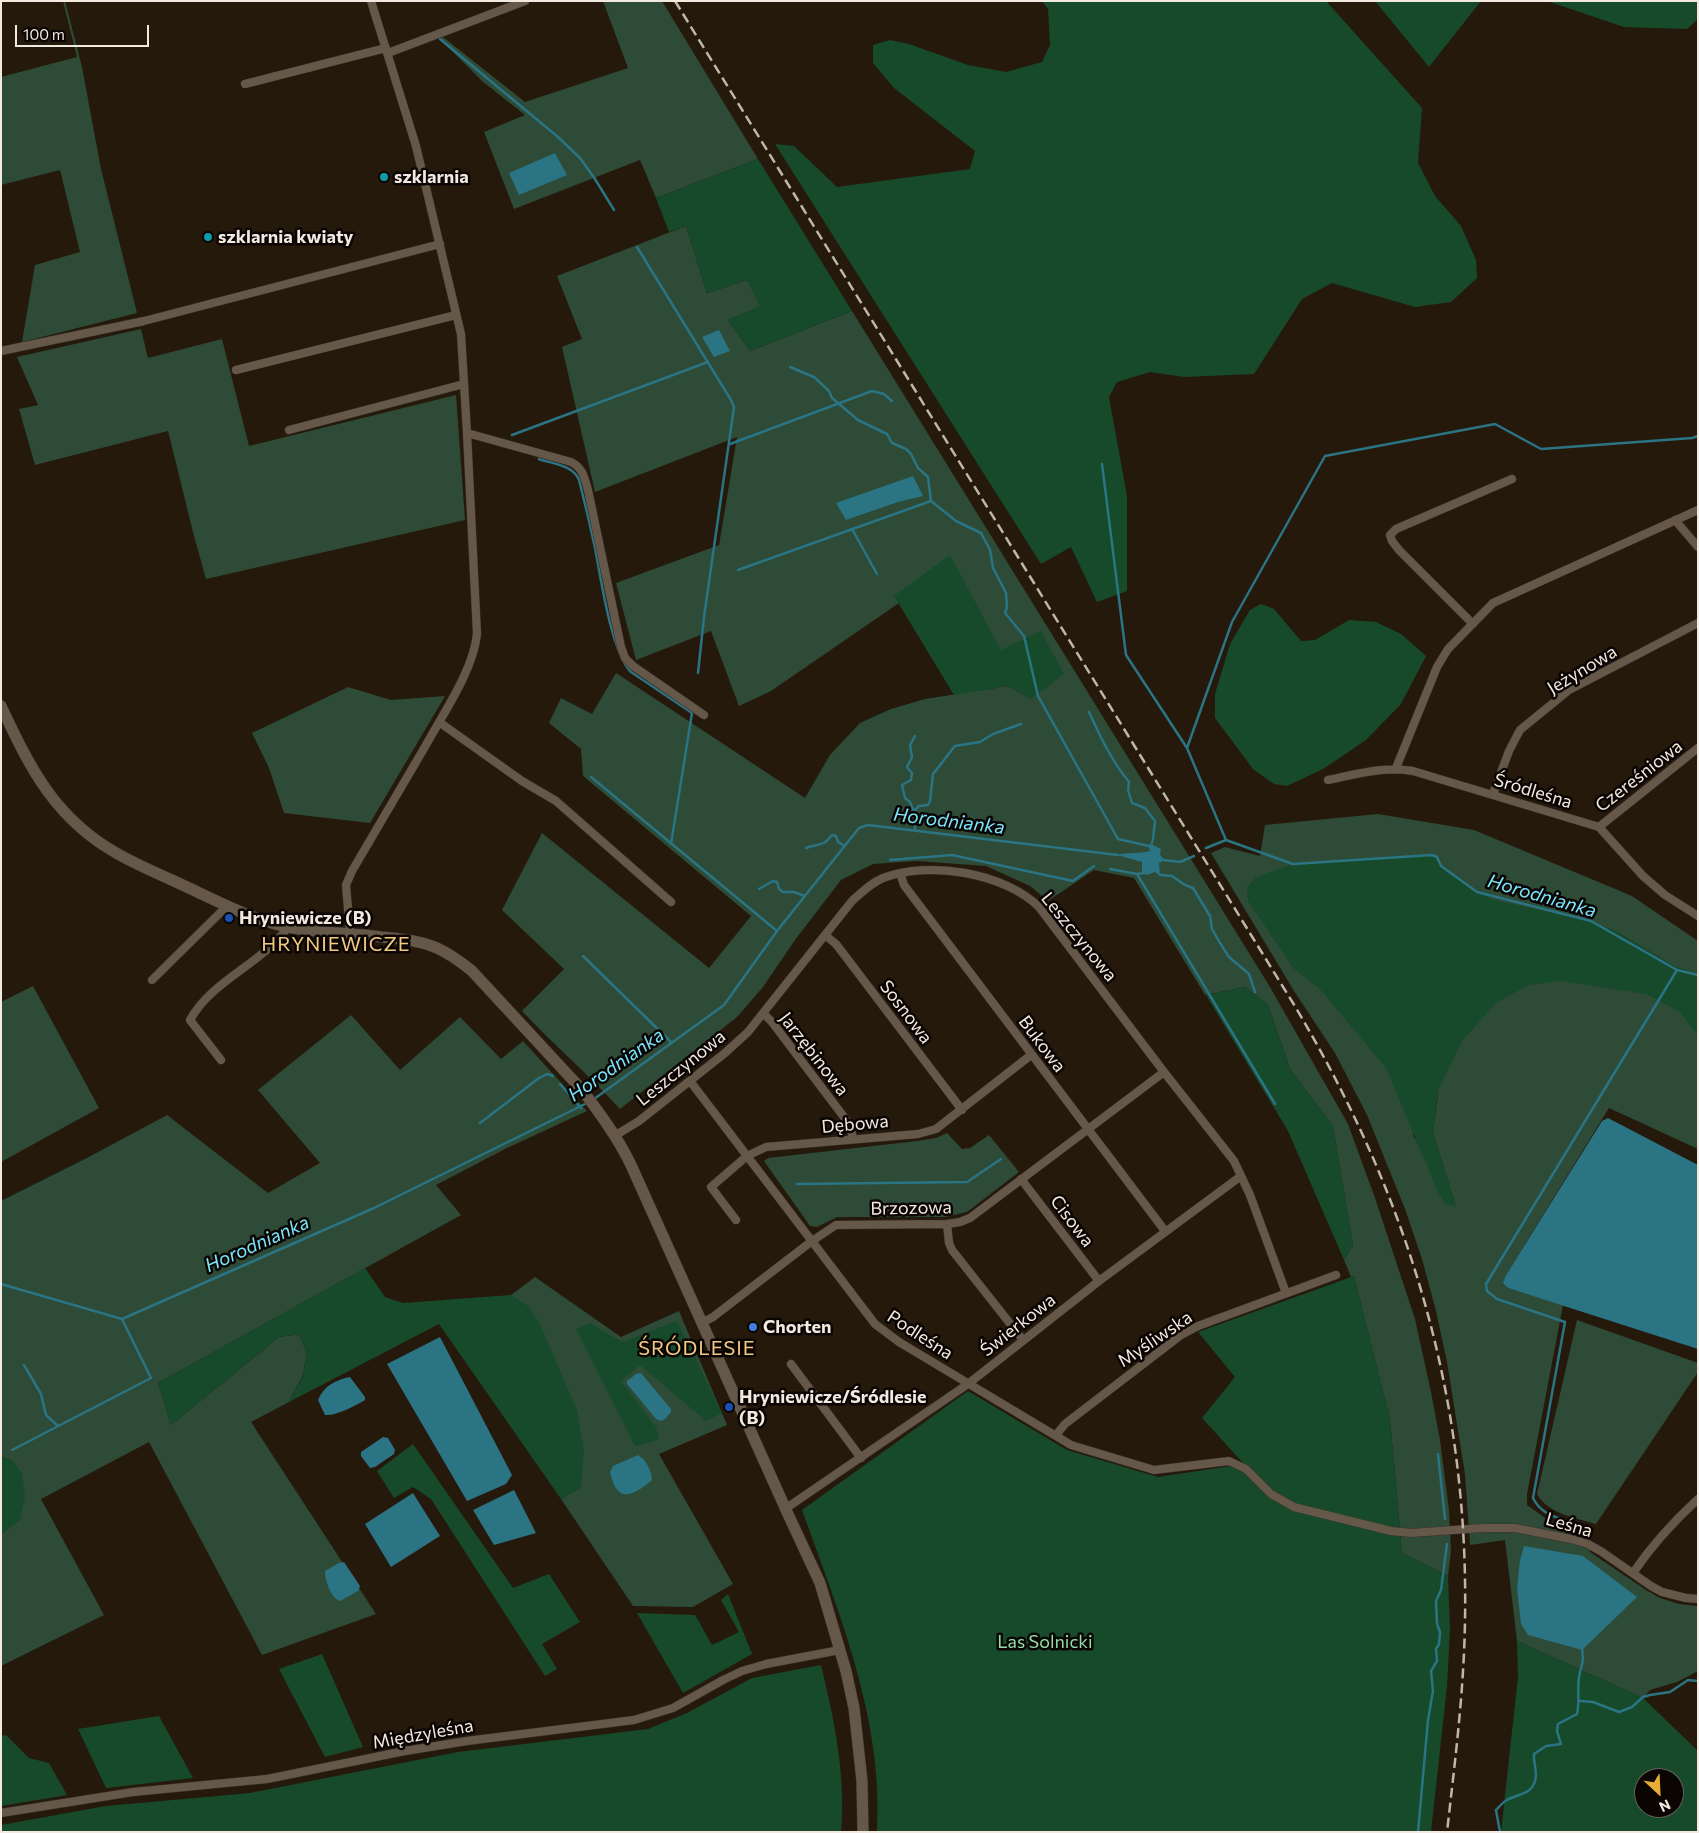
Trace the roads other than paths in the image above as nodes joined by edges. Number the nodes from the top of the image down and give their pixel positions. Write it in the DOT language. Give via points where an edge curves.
graph roads {
  1 [pos="371,1"];
  2 [pos="525,1"];
  3 [pos="387,51"];
  4 [pos="245,84"];
  5 [pos="440,244"];
  6 [pos="456,315"];
  7 [pos="1,352"];
  8 [pos="236,370"];
  9 [pos="464,384"];
  10 [pos="289,430"];
  11 [pos="467,433"];
  12 [pos="1512,479"];
  13 [pos="1698,510"];
  14 [pos="1675,520"];
  15 [pos="1698,547"];
  16 [pos="1698,622"];
  17 [pos="1473,624"];
  18 [pos="1,706"];
  19 [pos="704,716"];
  20 [pos="439,722"];
  21 [pos="1698,748"];
  22 [pos="1396,768"];
  23 [pos="1328,780"];
  24 [pos="1494,794"];
  25 [pos="1598,827"];
  26 [pos="900,873"];
  27 [pos="671,902"];
  28 [pos="227,906"];
  29 [pos="1698,906"];
  30 [pos="1694,914"];
  31 [pos="288,927"];
  32 [pos="350,933"];
  33 [pos="825,935"];
  34 [pos="152,980"];
  35 [pos="764,1014"];
  36 [pos="1031,1055"];
  37 [pos="221,1060"];
  38 [pos="1164,1072"];
  39 [pos="690,1081"];
  40 [pos="962,1110"];
  41 [pos="1087,1129"];
  42 [pos="616,1135"];
  43 [pos="854,1139"];
  44 [pos="747,1156"];
  45 [pos="1241,1176"];
  46 [pos="1021,1179"];
  47 [pos="736,1220"];
  48 [pos="947,1224"];
  49 [pos="1165,1231"];
  50 [pos="812,1242"];
  51 [pos="1336,1275"];
  52 [pos="1099,1281"];
  53 [pos="1286,1293"];
  54 [pos="702,1323"];
  55 [pos="1023,1340"];
  56 [pos="791,1364"];
  57 [pos="968,1384"];
  58 [pos="1056,1435"];
  59 [pos="861,1458"];
  60 [pos="1229,1461"];
  61 [pos="1698,1499"];
  62 [pos="786,1509"];
  63 [pos="1633,1573"];
  64 [pos="1698,1599"];
  65 [pos="840,1650"];
  66 [pos="1,1813"];
  67 [pos="863,1832"];
  1 -- 3 [label="street"];
  2 -- 3 [label="street"];
  3 -- 4 [label="street"];
  3 -- 5 [label="street" via="416,146"];
  5 -- 6 [label="street"];
  5 -- 7 [label="street" via="144,321"];
  6 -- 8 [label="street"];
  6 -- 9 [label="street" via="461,334"];
  9 -- 10 [label="street"];
  9 -- 11 [label="street"];
  11 -- 19 [label="street" via="579,466 586,481 625,658"];
  11 -- 20 [label="street" via="476,647"];
  12 -- 17 [label="street" via="1396,529 1390,535 1399,550"];
  13 -- 14 [label="street"];
  14 -- 15 [label="street"];
  14 -- 17 [label="street" via="1501,598"];
  16 -- 24 [label="street, Jeżynowa" via="1569,690 1520,730"];
  17 -- 22 [label="street" via="1448,649 1437,667"];
  18 -- 28 [label="street" via="35,774 62,811 80,827 117,854"];
  20 -- 27 [label="street" via="556,801"];
  20 -- 32 [label="street" via="346,885"];
  21 -- 25 [label="street, Czereśniowa"];
  22 -- 23 [label="street, Śródleśna"];
  22 -- 24 [label="street, Śródleśna"];
  24 -- 25 [label="street, Śródleśna"];
  25 -- 30 [label="street, Śródleśna" via="1643,876"];
  26 -- 33 [label="street, Leszczynowa" via="866,888"];
  26 -- 36 [label="street, Bukowa" via="904,885"];
  26 -- 38 [label="street, Leszczynowa" via="936,870 978,876 996,880 1033,901"];
  28 -- 31 [label="street"];
  28 -- 34 [label="street"];
  29 -- 30 [label="street"];
  31 -- 32 [label="street"];
  31 -- 37 [label="street" via="277,940 204,1000 190,1020"];
  32 -- 42 [label="street" via="412,940 437,948 472,971 583,1091"];
  33 -- 35 [label="street, Leszczynowa"];
  33 -- 40 [label="street, Sosnowa" via="836,944"];
  35 -- 39 [label="street, Leszczynowa" via="742,1038"];
  35 -- 43 [label="street, Jarzębinowa" via="850,1124"];
  36 -- 40 [label="street, Dębowa"];
  36 -- 41 [label="street, Bukowa"];
  38 -- 41 [label="street, Brzozowa"];
  38 -- 45 [label="street, Leszczynowa" via="1234,1161"];
  39 -- 42 [label="street, Leszczynowa"];
  39 -- 44 [label="street, Podleśna"];
  40 -- 43 [label="street, Dębowa" via="936,1129 918,1134"];
  41 -- 46 [label="street, Brzozowa"];
  41 -- 49 [label="street, Bukowa"];
  42 -- 54 [label="street"];
  43 -- 44 [label="street, Dębowa" via="766,1147"];
  44 -- 47 [label="street, Dębowa" via="711,1187"];
  44 -- 50 [label="street, Podleśna"];
  45 -- 49 [label="street, Świerkowa"];
  45 -- 53 [label="street"];
  46 -- 48 [label="street, Brzozowa" via="970,1218"];
  46 -- 52 [label="street, Cisowa"];
  48 -- 50 [label="street, Brzozowa" via="836,1225"];
  48 -- 55 [label="street" via="952,1250"];
  49 -- 52 [label="street, Świerkowa"];
  50 -- 54 [label="street, Brzozowa"];
  50 -- 57 [label="street, Podleśna" via="875,1324"];
  51 -- 53 [label="street, Myśliwska"];
  52 -- 55 [label="street, Świerkowa"];
  53 -- 58 [label="street, Myśliwska" via="1181,1335 1064,1424"];
  54 -- 62 [label="street"];
  55 -- 57 [label="street, Świerkowa"];
  56 -- 59 [label="street"];
  57 -- 58 [label="street, Podleśna"];
  57 -- 59 [label="street, Świerkowa"];
  58 -- 60 [label="street, Podleśna" via="1071,1445 1154,1470"];
  59 -- 62 [label="street, Świerkowa"];
  60 -- 63 [label="street, Leśna" via="1246,1468 1271,1494 1294,1507 1390,1531 1411,1533 1515,1528 1572,1539 1588,1544"];
  61 -- 63 [label="street" via="1670,1525"];
  62 -- 65 [label="street" via="817,1574"];
  63 -- 64 [label="street, Leśna" via="1662,1592"];
  65 -- 66 [label="street, Międzyleśna" via="742,1671 673,1708 634,1720 397,1752 267,1779 132,1792"];
  65 -- 67 [label="street" via="858,1732"];
}
